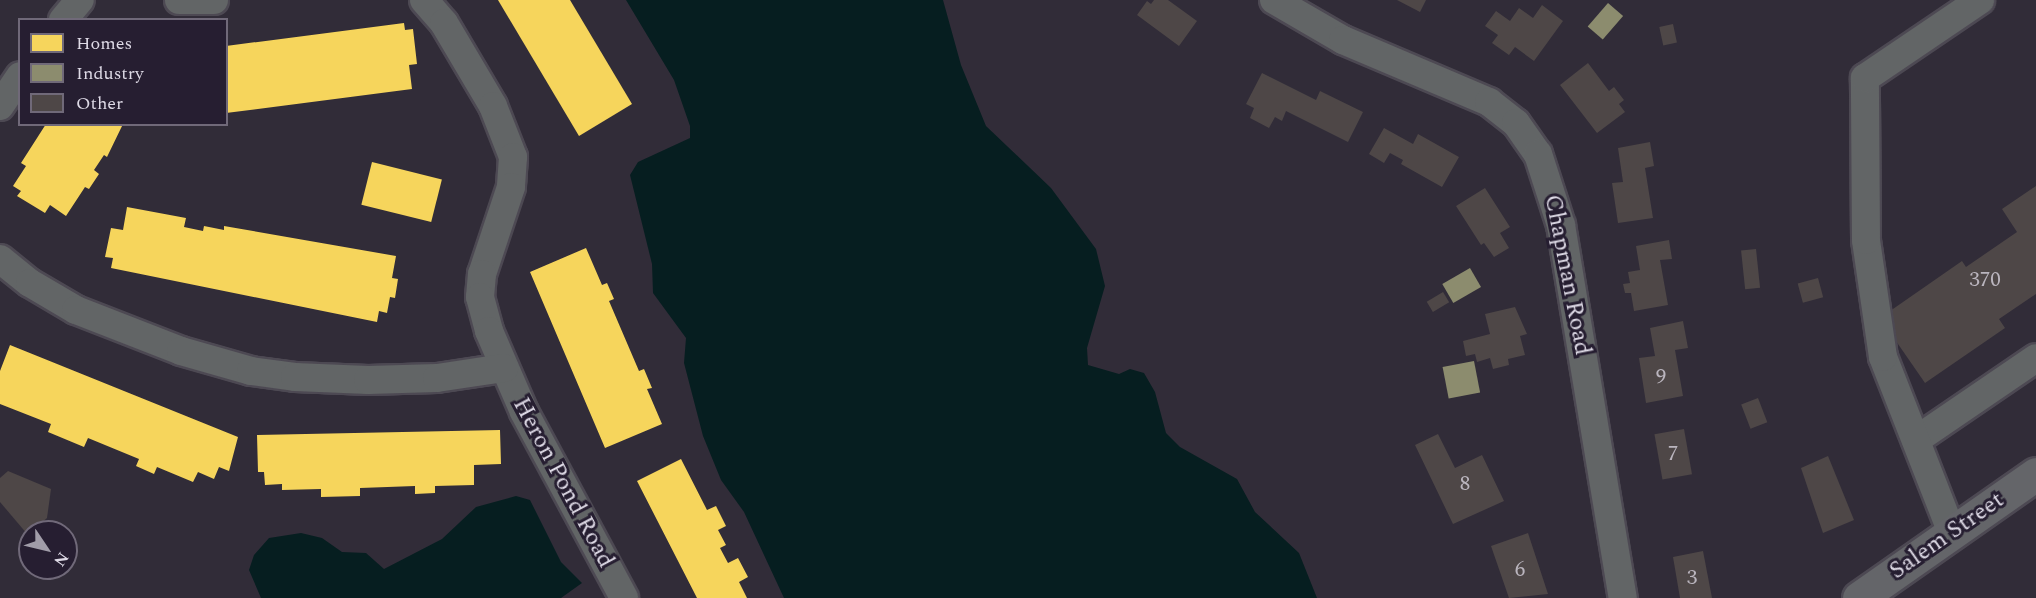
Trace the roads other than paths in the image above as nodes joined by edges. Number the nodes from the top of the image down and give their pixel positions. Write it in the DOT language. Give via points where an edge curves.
graph roads {
  1 [pos="80,0"];
  2 [pos="178,0"];
  3 [pos="214,0"];
  4 [pos="424,0"];
  5 [pos="1274,0"];
  6 [pos="1980,0"];
  7 [pos="65,18"];
  8 [pos="18,79"];
  9 [pos="0,106"];
  10 [pos="0,259"];
  11 [pos="2036,358"];
  12 [pos="504,368"];
  13 [pos="1916,440"];
  14 [pos="2036,474"];
  15 [pos="1952,532"];
  16 [pos="624,598"];
  17 [pos="1623,598"];
  18 [pos="1859,598"];
  1 -- 7 [label="street"];
  2 -- 3 [label="street"];
  4 -- 12 [label="street, Heron Pond Road" via="444,23 493,106 513,157 512,188 482,274 480,297"];
  5 -- 17 [label="street, Chapman Road" via="1342,40 1489,102 1516,123 1538,154 1561,225"];
  6 -- 13 [label="street" via="1865,78 1869,262 1882,357"];
  8 -- 9 [label="street"];
  10 -- 12 [label="street, Heron Pond Road" via="76,310 181,351 251,371 368,380 437,378"];
  11 -- 13 [label="street"];
  12 -- 16 [label="street, Heron Pond Road"];
  13 -- 15 [label="street"];
  14 -- 15 [label="main road, Salem Street"];
  15 -- 18 [label="main road, Salem Street"];
}
